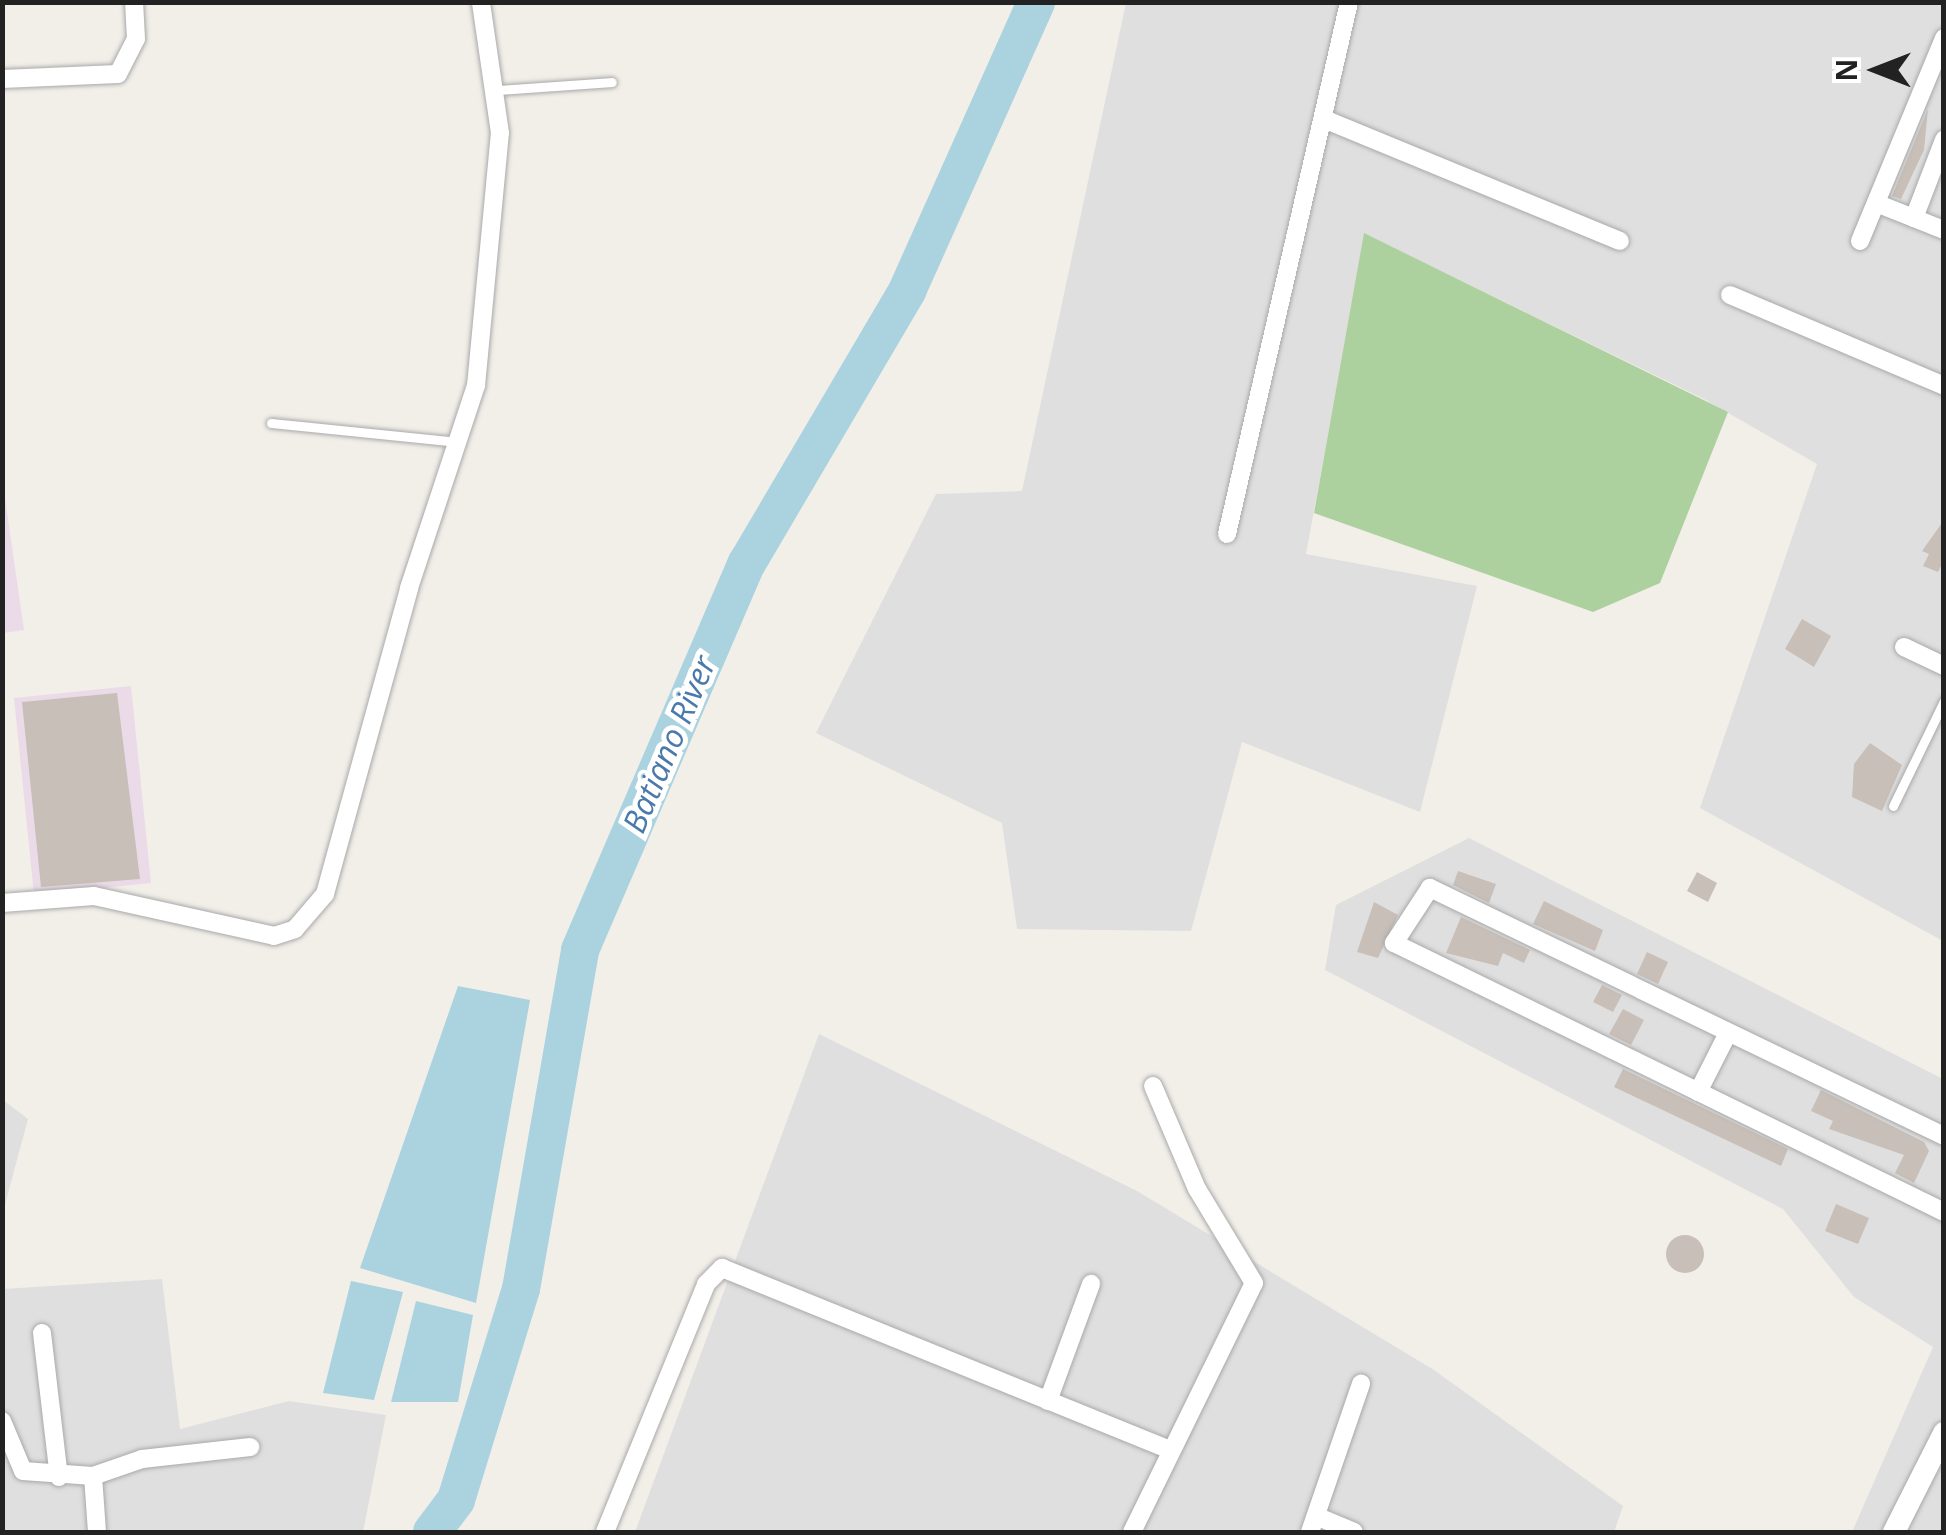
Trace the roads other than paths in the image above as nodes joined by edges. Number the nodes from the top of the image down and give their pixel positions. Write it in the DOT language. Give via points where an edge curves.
graph roads {
  1 [pos="134,2"];
  2 [pos="481,2"];
  3 [pos="1349,2"];
  4 [pos="1944,38"];
  5 [pos="2,79"];
  6 [pos="612,82"];
  7 [pos="499,90"];
  8 [pos="1324,119"];
  9 [pos="1944,140"];
  10 [pos="1876,203"];
  11 [pos="1914,218"];
  12 [pos="1944,230"];
  13 [pos="1620,241"];
  14 [pos="1860,241"];
  15 [pos="1730,295"];
  16 [pos="1942,381"];
  17 [pos="271,424"];
  18 [pos="461,442"];
  19 [pos="1226,534"];
  20 [pos="1904,647"];
  21 [pos="1944,666"];
  22 [pos="1944,701"];
  23 [pos="1893,806"];
  24 [pos="2,903"];
  25 [pos="1728,1032"];
  26 [pos="1153,1086"];
  27 [pos="1698,1092"];
  28 [pos="1944,1136"];
  29 [pos="1944,1212"];
  30 [pos="1091,1284"];
  31 [pos="42,1333"];
  32 [pos="1361,1384"];
  33 [pos="1048,1401"];
  34 [pos="2,1421"];
  35 [pos="1944,1433"];
  36 [pos="250,1447"];
  37 [pos="1170,1450"];
  38 [pos="93,1476"];
  39 [pos="59,1477"];
  40 [pos="1313,1524"];
  41 [pos="96,1532"];
  42 [pos="605,1532"];
  43 [pos="1132,1532"];
  44 [pos="1354,1532"];
  45 [pos="1894,1532"];
  1 -- 5 [label="street" via="136,39 118,74"];
  2 -- 7 [label="street"];
  3 -- 8 [label="street"];
  4 -- 10 [label="street"];
  6 -- 7 [label="lane"];
  7 -- 18 [label="street" via="486,300"];
  8 -- 13 [label="street"];
  8 -- 19 [label="street" via="1272,312"];
  9 -- 11 [label="street"];
  10 -- 11 [label="street"];
  10 -- 14 [label="street"];
  11 -- 12 [label="street"];
  15 -- 16 [label="street"];
  17 -- 18 [label="lane"];
  18 -- 24 [label="street" via="409,588 333,874 295,929 244,931 94,896"];
  20 -- 21 [label="street"];
  22 -- 23 [label="lane"];
  25 -- 27 [label="street"];
  25 -- 27 [label="street" via="1430,888 1394,943"];
  25 -- 28 [label="street"];
  26 -- 37 [label="street" via="1197,1189 1254,1282"];
  27 -- 29 [label="street"];
  30 -- 33 [label="street"];
  31 -- 39 [label="street"];
  32 -- 40 [label="street"];
  33 -- 37 [label="street"];
  33 -- 42 [label="street" via="722,1268 706,1284"];
  34 -- 39 [label="street" via="14,1464"];
  35 -- 45 [label="street"];
  36 -- 38 [label="street" via="142,1459"];
  37 -- 43 [label="street"];
  38 -- 39 [label="street"];
  38 -- 41 [label="street"];
  40 -- 44 [label="street"];
}
